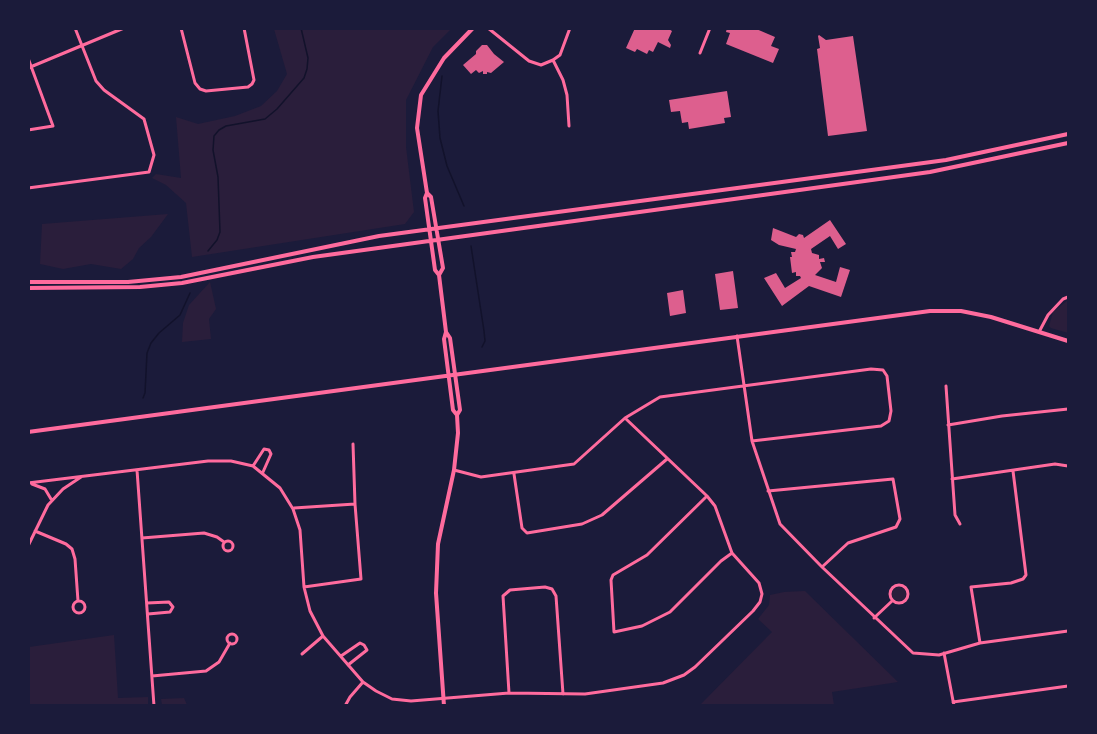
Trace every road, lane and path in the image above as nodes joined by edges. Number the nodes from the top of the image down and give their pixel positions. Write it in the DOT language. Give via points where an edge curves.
graph roads {
  1 [pos="75,28"];
  2 [pos="124,28"];
  3 [pos="181,28"];
  4 [pos="244,28"];
  5 [pos="473,28"];
  6 [pos="488,28"];
  7 [pos="570,28"];
  8 [pos="710,28"];
  9 [pos="82,47"];
  10 [pos="700,53"];
  11 [pos="28,58"];
  12 [pos="554,60"];
  13 [pos="30,67"];
  14 [pos="569,126"];
  15 [pos="28,130"];
  16 [pos="1068,134"];
  17 [pos="1068,143"];
  18 [pos="28,188"];
  19 [pos="427,193"];
  20 [pos="437,229"];
  21 [pos="429,230"];
  22 [pos="438,239"];
  23 [pos="430,240"];
  24 [pos="439,275"];
  25 [pos="28,282"];
  26 [pos="28,288"];
  27 [pos="1068,297"];
  28 [pos="446,332"];
  29 [pos="1039,332"];
  30 [pos="737,336"];
  31 [pos="1068,341"];
  32 [pos="456,374"];
  33 [pos="449,375"];
  34 [pos="744,385"];
  35 [pos="946,386"];
  36 [pos="1068,409"];
  37 [pos="457,415"];
  38 [pos="625,418"];
  39 [pos="948,425"];
  40 [pos="28,432"];
  41 [pos="752,441"];
  42 [pos="353,444"];
  43 [pos="667,459"];
  44 [pos="253,466"];
  45 [pos="1068,466"];
  46 [pos="137,470"];
  47 [pos="454,470"];
  48 [pos="1013,471"];
  49 [pos="263,472"];
  50 [pos="514,474"];
  51 [pos="83,476"];
  52 [pos="952,479"];
  53 [pos="29,483"];
  54 [pos="768,491"];
  55 [pos="707,496"];
  56 [pos="51,500"];
  57 [pos="355,504"];
  58 [pos="293,508"];
  59 [pos="960,524"];
  60 [pos="35,531"];
  61 [pos="142,538"];
  62 [pos="224,542"];
  63 [pos="28,546"];
  64 [pos="732,553"];
  65 [pos="822,567"];
  66 [pos="304,587"];
  67 [pos="893,600"];
  68 [pos="78,601"];
  69 [pos="147,603"];
  70 [pos="148,614"];
  71 [pos="874,618"];
  72 [pos="1068,631"];
  73 [pos="323,636"];
  74 [pos="230,643"];
  75 [pos="980,643"];
  76 [pos="944,653"];
  77 [pos="302,654"];
  78 [pos="341,656"];
  79 [pos="348,665"];
  80 [pos="152,676"];
  81 [pos="363,682"];
  82 [pos="1068,686"];
  83 [pos="509,693"];
  84 [pos="563,694"];
  85 [pos="444,698"];
  86 [pos="953,704"];
  87 [pos="154,705"];
  88 [pos="345,705"];
  89 [pos="444,705"];
  1 -- 9 [label="street"];
  2 -- 9 [label="street"];
  3 -- 4 [label="street" via="195,83 206,91 252,84"];
  5 -- 19 [label="main road" via="444,58 421,95 417,128"];
  6 -- 12 [label="street" via="529,61 541,64"];
  7 -- 12 [label="street" via="560,55"];
  8 -- 10 [label="street"];
  9 -- 13 [label="street"];
  9 -- 18 [label="street" via="96,81 144,119 154,155 149,172"];
  11 -- 13 [label="street"];
  12 -- 14 [label="street" via="567,95"];
  13 -- 15 [label="street" via="53,126"];
  16 -- 20 [label="main road" via="946,160"];
  17 -- 22 [label="main road" via="918,173"];
  19 -- 20 [label="main road"];
  19 -- 21 [label="main road" via="424,198"];
  20 -- 21 [label="main road"];
  20 -- 22 [label="main road"];
  21 -- 23 [label="main road"];
  21 -- 25 [label="main road" via="379,236 181,277 128,282"];
  22 -- 23 [label="main road"];
  22 -- 24 [label="main road" via="443,268"];
  23 -- 24 [label="main road"];
  23 -- 26 [label="main road" via="313,257 182,283"];
  24 -- 28 [label="main road"];
  27 -- 29 [label="street" via="1047,315"];
  28 -- 32 [label="main road"];
  28 -- 33 [label="main road"];
  29 -- 30 [label="main road" via="961,311 930,310"];
  29 -- 31 [label="main road"];
  30 -- 32 [label="main road"];
  30 -- 34 [label="street"];
  32 -- 33 [label="main road"];
  32 -- 37 [label="main road" via="460,410"];
  33 -- 37 [label="main road"];
  33 -- 40 [label="main road"];
  34 -- 38 [label="street" via="660,397"];
  34 -- 41 [label="street"];
  34 -- 41 [label="street" via="871,369 883,370 887,376 891,411 889,421 881,426"];
  35 -- 39 [label="street"];
  36 -- 39 [label="street"];
  37 -- 47 [label="main road"];
  38 -- 43 [label="street"];
  38 -- 50 [label="street" via="574,464"];
  39 -- 52 [label="street"];
  41 -- 54 [label="street"];
  42 -- 57 [label="street"];
  43 -- 50 [label="street" via="602,515 582,524 527,533 522,528"];
  43 -- 55 [label="street"];
  44 -- 46 [label="street" via="208,461"];
  44 -- 49 [label="street"];
  44 -- 49 [label="street" via="264,449 269,450"];
  45 -- 48 [label="street" via="1055,464"];
  46 -- 51 [label="street"];
  46 -- 61 [label="street"];
  47 -- 50 [label="street" via="482,477"];
  47 -- 85 [label="main road" via="438,544 436,593"];
  48 -- 52 [label="street"];
  48 -- 75 [label="street" via="1026,575 1011,583 971,587"];
  49 -- 58 [label="street"];
  51 -- 53 [label="street"];
  51 -- 56 [label="street"];
  52 -- 59 [label="street" via="955,515"];
  53 -- 56 [label="street" via="45,489"];
  54 -- 65 [label="street" via="780,524"];
  54 -- 65 [label="street" via="893,479 900,519 896,527 848,543"];
  55 -- 64 [label="street" via="715,506"];
  55 -- 64 [label="street" via="647,555 613,575 614,632 642,626 670,612"];
  56 -- 60 [label="street"];
  57 -- 58 [label="street"];
  57 -- 66 [label="street" via="361,579"];
  58 -- 66 [label="street" via="300,530"];
  60 -- 63 [label="street"];
  60 -- 68 [label="street" via="72,549"];
  61 -- 62 [label="street" via="204,533"];
  61 -- 69 [label="street"];
  64 -- 84 [label="street" via="761,587 761,598 753,611 695,667 663,683"];
  65 -- 71 [label="street"];
  66 -- 73 [label="street" via="310,611"];
  67 -- 67 [label="street" via="905,600 908,594 904,587 893,587"];
  67 -- 71 [label="street"];
  69 -- 70 [label="street"];
  69 -- 70 [label="street" via="169,602 173,607 170,612"];
  70 -- 80 [label="street"];
  71 -- 76 [label="street" via="913,653"];
  72 -- 75 [label="street"];
  73 -- 77 [label="street"];
  73 -- 78 [label="street"];
  74 -- 80 [label="street" via="219,662 206,671"];
  75 -- 76 [label="street"];
  76 -- 86 [label="street"];
  78 -- 79 [label="street"];
  78 -- 79 [label="street" via="360,643 364,645 367,650"];
  79 -- 81 [label="street"];
  80 -- 87 [label="street"];
  81 -- 85 [label="street" via="392,699"];
  81 -- 88 [label="street"];
  82 -- 86 [label="street"];
  83 -- 84 [label="street"];
  83 -- 84 [label="street" via="503,596 510,590 545,587 556,596"];
  83 -- 85 [label="street"];
  85 -- 89 [label="main road"];
}
